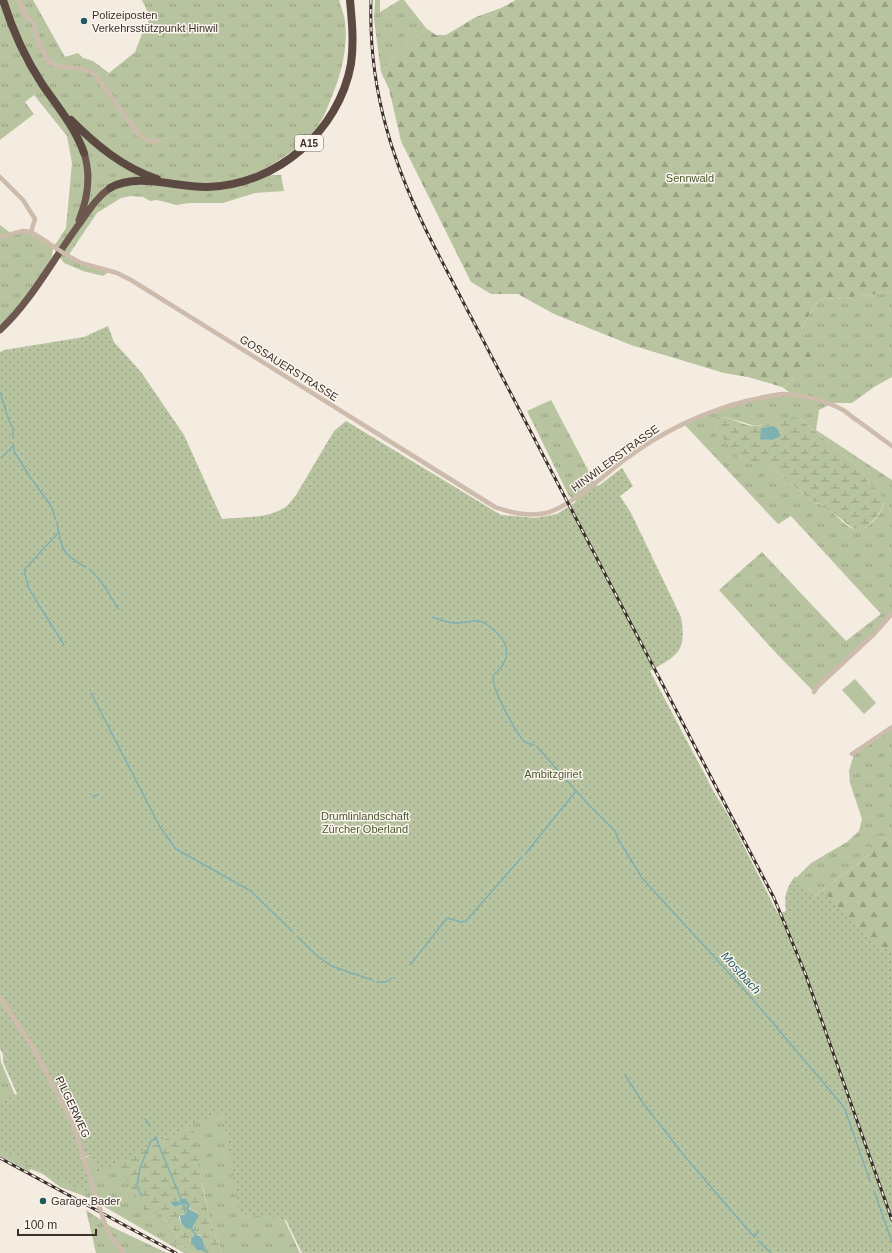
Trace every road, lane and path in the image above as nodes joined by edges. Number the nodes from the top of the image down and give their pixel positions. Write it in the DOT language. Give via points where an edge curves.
graph roads {
  1 [pos="2,0"];
  2 [pos="19,0"];
  3 [pos="350,3"];
  4 [pos="63,112"];
  5 [pos="159,141"];
  6 [pos="84,152"];
  7 [pos="0,177"];
  8 [pos="184,186"];
  9 [pos="110,188"];
  10 [pos="31,232"];
  11 [pos="73,232"];
  12 [pos="0,237"];
  13 [pos="0,330"];
  14 [pos="892,446"];
  15 [pos="568,502"];
  16 [pos="892,614"];
  17 [pos="814,692"];
  18 [pos="892,727"];
  19 [pos="852,754"];
  20 [pos="0,997"];
  21 [pos="124,1253"];
  1 -- 4 [label="highway, A15" via="28,59 42,84"];
  2 -- 5 [label="street" via="26,16 34,23 35,34 48,61 92,72 138,134 148,141"];
  3 -- 8 [label="highway, A15" via="352,41 348,74 334,108 315,137 288,161 259,176 240,183 220,186"];
  4 -- 6 [label="highway, A15"];
  4 -- 8 [label="highway, A15" via="96,144 128,167 154,178"];
  6 -- 11 [label="highway, A15" via="88,170 87,195"];
  7 -- 10 [label="street" via="23,200 35,219"];
  8 -- 9 [label="highway, A15" via="134,181 123,182"];
  9 -- 11 [label="highway, A15" via="96,201"];
  10 -- 12 [label="street" via="23,231"];
  10 -- 15 [label="street, GOSSAUERSTRASSE, bridge" via="81,263 117,273 131,280 495,507 512,513 546,513"];
  11 -- 13 [label="highway, A15" via="32,294"];
  14 -- 15 [label="street, HINWILERSTRASSE" via="843,410 804,396 771,396 735,404 666,431"];
  16 -- 17 [label="street"];
  18 -- 19 [label="street"];
  20 -- 21 [label="street, PILGERWEG, bridge" via="32,1046 73,1124 110,1236"];
}
